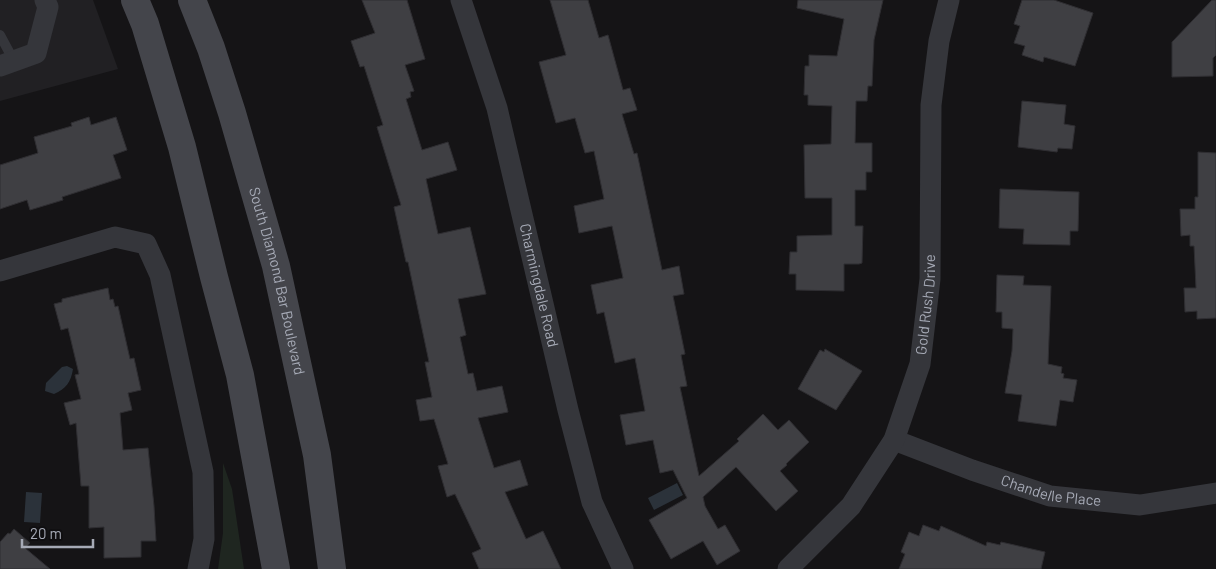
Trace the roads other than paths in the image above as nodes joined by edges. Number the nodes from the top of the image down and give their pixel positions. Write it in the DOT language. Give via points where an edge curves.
graph roads {
  1 [pos="46,0"];
  2 [pos="135,0"];
  3 [pos="192,0"];
  4 [pos="461,0"];
  5 [pos="949,0"];
  6 [pos="0,35"];
  7 [pos="7,63"];
  8 [pos="0,272"];
  9 [pos="894,440"];
  10 [pos="1216,493"];
  11 [pos="198,569"];
  12 [pos="276,569"];
  13 [pos="332,569"];
  14 [pos="623,569"];
  15 [pos="788,569"];
  1 -- 7 [label="street" via="48,7 36,53"];
  2 -- 12 [label="main road" via="182,147 240,375"];
  3 -- 13 [label="main road, South Diamond Bar Boulevard" via="232,113 276,266 317,454"];
  4 -- 14 [label="street, Charmingdale Road" via="497,108 592,502"];
  5 -- 9 [label="street, Gold Rush Drive" via="939,41 931,105 930,279 920,364"];
  6 -- 7 [label="lane"];
  8 -- 11 [label="street" via="115,237 146,244 160,275 204,472 204,539"];
  9 -- 10 [label="street, Chandelle Place" via="1050,496 1140,505"];
  9 -- 15 [label="street, Gold Rush Drive" via="851,506"];
}
